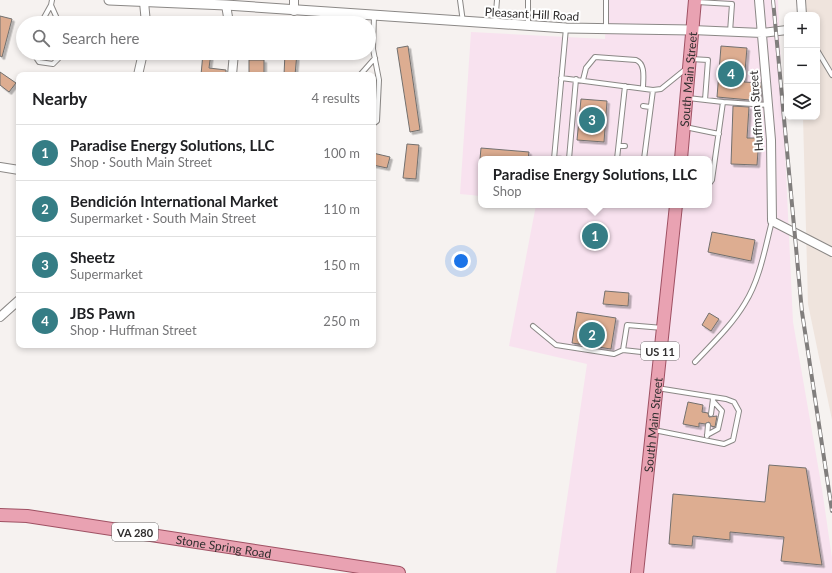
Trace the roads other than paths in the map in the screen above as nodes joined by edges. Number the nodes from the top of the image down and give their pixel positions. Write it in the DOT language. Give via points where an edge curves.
graph roads {
  1 [pos="52,0"];
  2 [pos="109,0"];
  3 [pos="294,0"];
  4 [pos="460,0"];
  5 [pos="497,0"];
  6 [pos="528,0"];
  7 [pos="606,0"];
  8 [pos="759,0"];
  9 [pos="801,0"];
  10 [pos="145,1"];
  11 [pos="695,1"];
  12 [pos="51,6"];
  13 [pos="226,6"];
  14 [pos="294,11"];
  15 [pos="802,12"];
  16 [pos="45,16"];
  17 [pos="56,16"];
  18 [pos="146,16"];
  19 [pos="228,16"];
  20 [pos="374,16"];
  21 [pos="376,16"];
  22 [pos="463,22"];
  23 [pos="495,24"];
  24 [pos="528,26"];
  25 [pos="566,28"];
  26 [pos="606,29"];
  27 [pos="692,30"];
  28 [pos="784,30"];
  29 [pos="730,32"];
  30 [pos="762,33"];
  31 [pos="820,55"];
  32 [pos="38,60"];
  33 [pos="57,60"];
  34 [pos="141,60"];
  35 [pos="233,60"];
  36 [pos="373,60"];
  37 [pos="375,60"];
  38 [pos="690,62"];
  39 [pos="139,72"];
  40 [pos="232,72"];
  41 [pos="363,72"];
  42 [pos="832,75"];
  43 [pos="561,78"];
  44 [pos="576,79"];
  45 [pos="582,80"];
  46 [pos="625,86"];
  47 [pos="644,88"];
  48 [pos="653,90"];
  49 [pos="688,98"];
  50 [pos="705,100"];
  51 [pos="724,102"];
  52 [pos="624,103"];
  53 [pos="629,104"];
  54 [pos="768,105"];
  55 [pos="643,106"];
  56 [pos="650,107"];
  57 [pos="623,113"];
  58 [pos="628,114"];
  59 [pos="642,116"];
  60 [pos="649,118"];
  61 [pos="376,122"];
  62 [pos="622,124"];
  63 [pos="627,124"];
  64 [pos="641,127"];
  65 [pos="685,127"];
  66 [pos="648,128"];
  67 [pos="620,133"];
  68 [pos="626,134"];
  69 [pos="719,134"];
  70 [pos="640,136"];
  71 [pos="646,137"];
  72 [pos="619,146"];
  73 [pos="625,146"];
  74 [pos="639,148"];
  75 [pos="645,149"];
  76 [pos="554,156"];
  77 [pos="569,156"];
  78 [pos="617,156"];
  79 [pos="644,156"];
  80 [pos="681,156"];
  81 [pos="0,166"];
  82 [pos="16,169"];
  83 [pos="712,180"];
  84 [pos="675,208"];
  85 [pos="772,221"];
  86 [pos="832,252"];
  87 [pos="16,303"];
  88 [pos="0,317"];
  89 [pos="534,326"];
  90 [pos="663,328"];
  91 [pos="623,350"];
  92 [pos="660,354"];
  93 [pos="696,362"];
  94 [pos="656,388"];
  95 [pos="714,399"];
  96 [pos="711,414"];
  97 [pos="708,425"];
  98 [pos="652,429"];
  99 [pos="706,438"];
  100 [pos="0,515"];
  101 [pos="399,573"];
  102 [pos="637,573"];
  1 -- 12 [label="lane"];
  2 -- 10 [label="street, Pleasant Hill Road"];
  3 -- 14 [label="street"];
  4 -- 22 [label="lane"];
  5 -- 23 [label="lane"];
  6 -- 24 [label="lane"];
  7 -- 26 [label="lane"];
  8 -- 30 [label="street, Huffman Street"];
  9 -- 15 [label="street"];
  10 -- 13 [label="street, Pleasant Hill Road"];
  10 -- 18 [label="street"];
  11 -- 27 [label="main road, South Main Street"];
  11 -- 29 [label="lane" via="732,4"];
  12 -- 16 [label="lane"];
  12 -- 17 [label="lane"];
  13 -- 14 [label="street, Pleasant Hill Road"];
  13 -- 19 [label="street"];
  14 -- 20 [label="street, Pleasant Hill Road"];
  21 -- 22 [label="street, Pleasant Hill Road"];
  22 -- 23 [label="street, Pleasant Hill Road"];
  23 -- 24 [label="street, Pleasant Hill Road"];
  24 -- 25 [label="street, Pleasant Hill Road"];
  25 -- 26 [label="street, Pleasant Hill Road"];
  25 -- 43 [label="lane"];
  26 -- 27 [label="street, Pleasant Hill Road"];
  27 -- 29 [label="street, Pleasant Hill Road"];
  27 -- 38 [label="main road, South Main Street"];
  28 -- 30 [label="street, Pleasant Hill Road"];
  29 -- 30 [label="street, Pleasant Hill Road"];
  30 -- 54 [label="street, Huffman Street"];
  31 -- 42 [label="lane"];
  32 -- 33 [label="lane" via="53,64"];
  34 -- 39 [label="street"];
  35 -- 40 [label="street"];
  36 -- 41 [label="lane"];
  37 -- 61 [label="lane" via="379,80"];
  38 -- 48 [label="lane" via="661,89"];
  38 -- 49 [label="main road, South Main Street"];
  38 -- 50 [label="lane" via="708,60"];
  43 -- 44 [label="lane"];
  43 -- 76 [label="lane"];
  44 -- 45 [label="lane"];
  44 -- 77 [label="lane"];
  45 -- 46 [label="lane"];
  45 -- 47 [label="lane" via="586,68 595,57 636,60 642,66"];
  46 -- 47 [label="lane"];
  46 -- 52 [label="lane"];
  47 -- 48 [label="lane"];
  48 -- 56 [label="lane"];
  49 -- 50 [label="lane"];
  49 -- 65 [label="main road, South Main Street"];
  50 -- 51 [label="lane"];
  51 -- 54 [label="lane"];
  51 -- 69 [label="lane"];
  52 -- 53 [label="lane"];
  52 -- 57 [label="lane"];
  54 -- 85 [label="street, Huffman Street"];
  55 -- 56 [label="lane"];
  56 -- 60 [label="lane"];
  57 -- 58 [label="lane"];
  57 -- 62 [label="lane"];
  59 -- 60 [label="lane"];
  60 -- 66 [label="lane"];
  62 -- 63 [label="lane"];
  62 -- 67 [label="lane"];
  64 -- 66 [label="lane"];
  65 -- 69 [label="lane"];
  65 -- 80 [label="main road, South Main Street"];
  66 -- 71 [label="lane"];
  67 -- 68 [label="lane"];
  67 -- 72 [label="lane"];
  69 -- 83 [label="lane"];
  70 -- 71 [label="lane"];
  71 -- 75 [label="lane"];
  72 -- 73 [label="lane"];
  72 -- 78 [label="lane"];
  74 -- 75 [label="lane"];
  75 -- 79 [label="lane"];
  81 -- 82 [label="street"];
  84 -- 90 [label="main road, South Main Street / US 11"];
  85 -- 86 [label="street"];
  85 -- 93 [label="lane" via="763,256 747,299 723,333"];
  87 -- 88 [label="street"];
  89 -- 91 [label="lane" via="556,345 614,354"];
  90 -- 91 [label="lane" via="627,324"];
  90 -- 92 [label="main road, South Main Street / US 11"];
  91 -- 92 [label="lane"];
  92 -- 94 [label="main road, South Main Street / US 11"];
  94 -- 95 [label="lane"];
  94 -- 98 [label="main road, South Main Street / US 11"];
  95 -- 96 [label="lane"];
  95 -- 99 [label="lane" via="722,411 718,429"];
  95 -- 99 [label="lane" via="734,402 739,411 733,440 724,444"];
  97 -- 99 [label="lane"];
  98 -- 99 [label="lane"];
  98 -- 102 [label="main road, South Main Street / US 11"];
  100 -- 101 [label="main road, Stone Spring Road / VA 280" via="27,516"];
}
